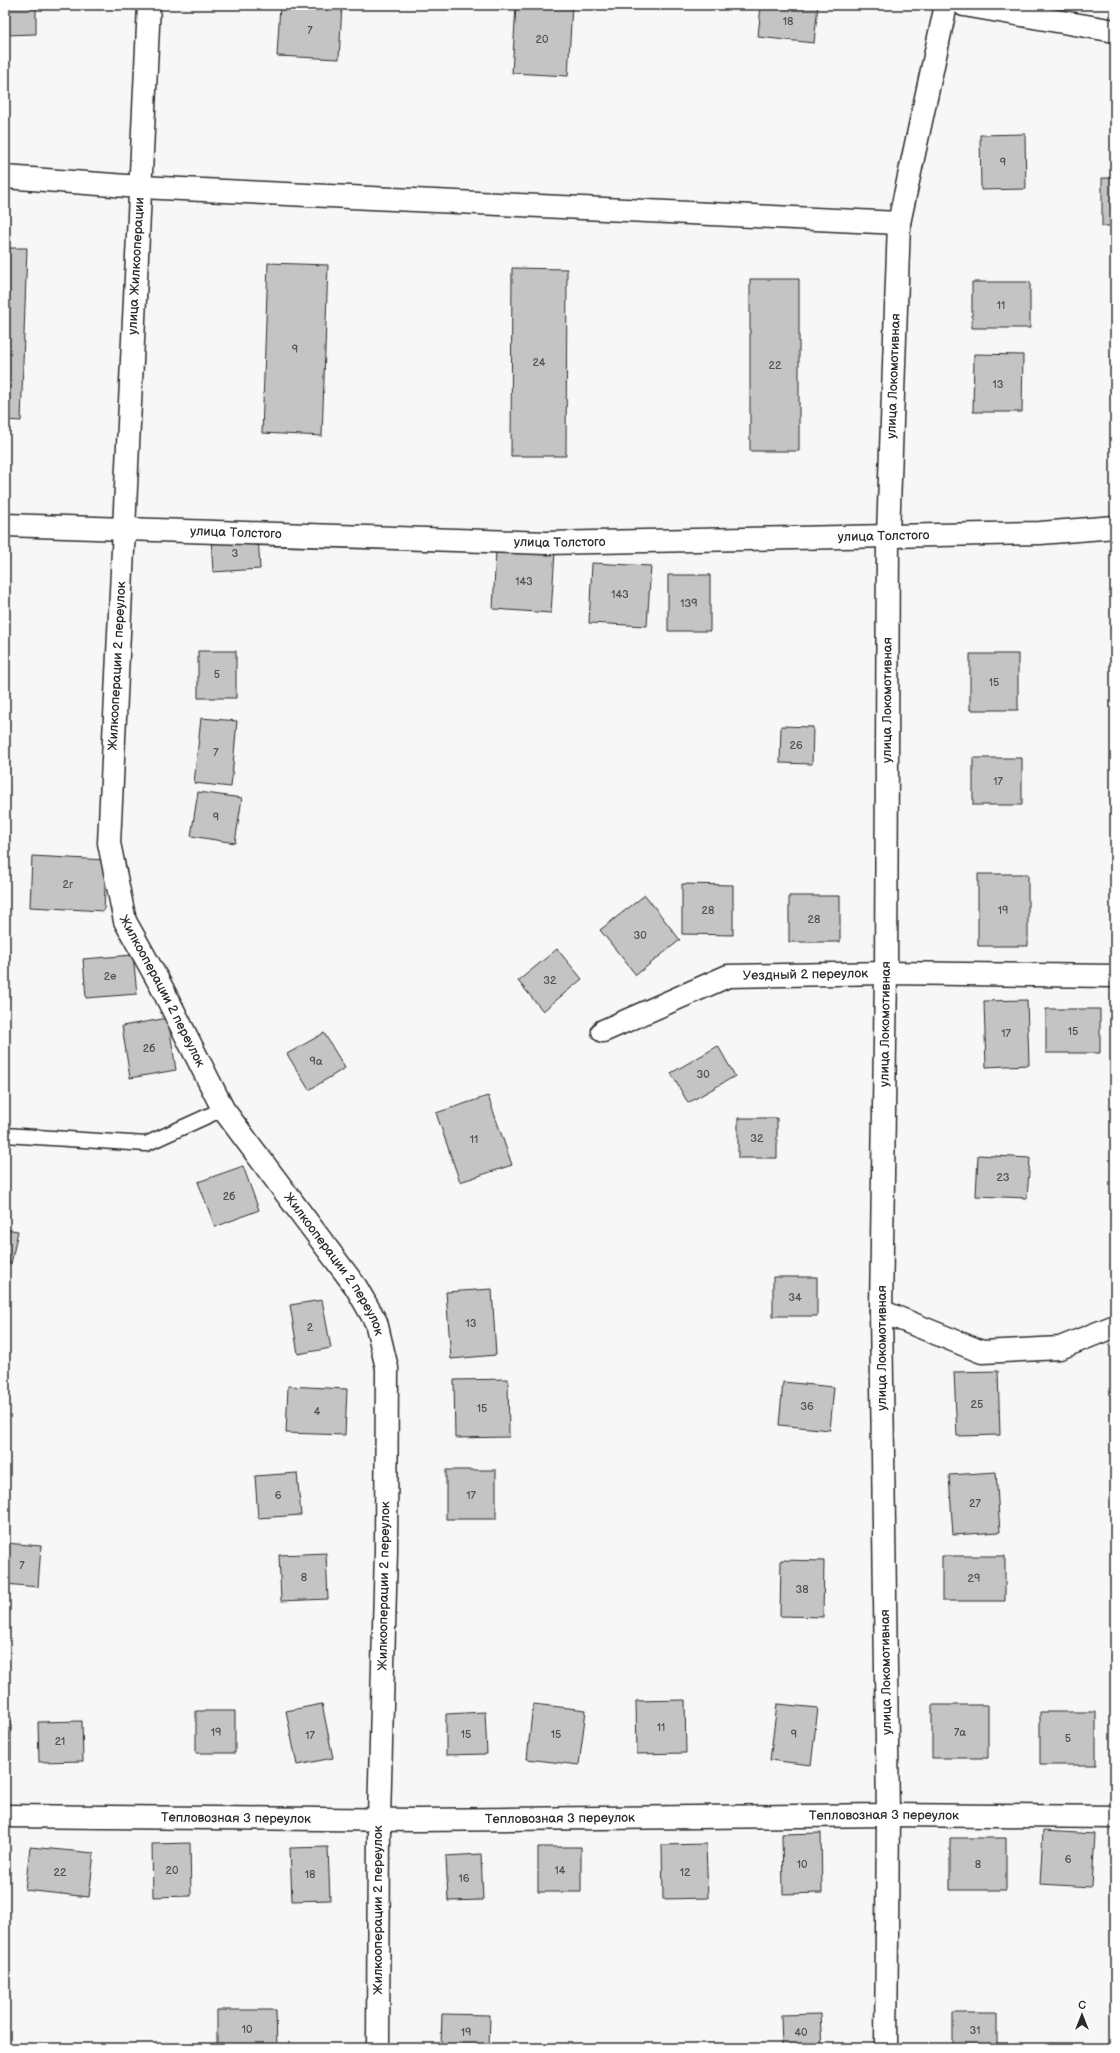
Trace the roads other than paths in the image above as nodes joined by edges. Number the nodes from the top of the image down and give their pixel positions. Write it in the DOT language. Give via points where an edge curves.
graph roads {
  1 [pos="149,5"];
  2 [pos="946,5"];
  3 [pos="964,5"];
  4 [pos="1115,31"];
  5 [pos="5,177"];
  6 [pos="140,187"];
  7 [pos="899,223"];
  8 [pos="5,525"];
  9 [pos="1115,527"];
  10 [pos="124,528"];
  11 [pos="888,535"];
  12 [pos="886,973"];
  13 [pos="1115,976"];
  14 [pos="603,1031"];
  15 [pos="224,1109"];
  16 [pos="5,1135"];
  17 [pos="881,1311"];
  18 [pos="1115,1326"];
  19 [pos="888,1814"];
  20 [pos="5,1816"];
  21 [pos="1115,1817"];
  22 [pos="379,1819"];
  23 [pos="378,2048"];
  24 [pos="886,2048"];
  1 -- 6 [label="street, улица Жилкооперации"];
  2 -- 7 [label="street, улица Локомотивная"];
  3 -- 4 [label="street"];
  5 -- 6 [label="street"];
  6 -- 7 [label="street"];
  6 -- 10 [label="street, улица Жилкооперации"];
  7 -- 11 [label="street, улица Локомотивная"];
  8 -- 10 [label="street, улица Толстого"];
  9 -- 11 [label="street, улица Толстого" via="1040,533"];
  10 -- 11 [label="street, улица Толстого" via="546,542"];
  10 -- 15 [label="street, Жилкооперации 2 переулок" via="109,843 125,921"];
  11 -- 12 [label="street, улица Локомотивная"];
  12 -- 13 [label="street, Уездный 2 переулок"];
  12 -- 14 [label="street, Уездный 2 переулок" via="728,976"];
  12 -- 17 [label="street, улица Локомотивная"];
  15 -- 16 [label="lane" via="146,1144"];
  15 -- 22 [label="street, Жилкооперации 2 переулок" via="356,1287 376,1322 387,1368 386,1551"];
  17 -- 18 [label="street" via="982,1352 1060,1348"];
  17 -- 19 [label="street, улица Локомотивная"];
  19 -- 21 [label="street, Тепловозная 3 переулок"];
  19 -- 22 [label="street, Тепловозная 3 переулок"];
  19 -- 24 [label="street, улица Локомотивная"];
  20 -- 22 [label="street, Тепловозная 3 переулок"];
  22 -- 23 [label="street, Жилкооперации 2 переулок"];
}
